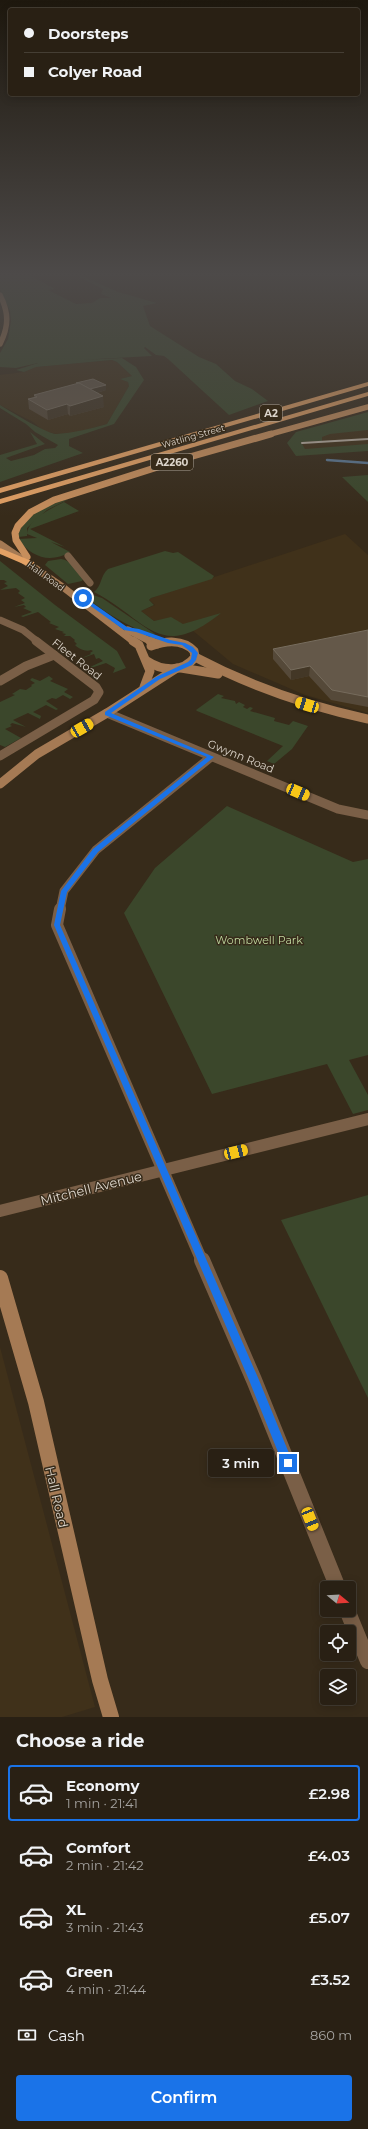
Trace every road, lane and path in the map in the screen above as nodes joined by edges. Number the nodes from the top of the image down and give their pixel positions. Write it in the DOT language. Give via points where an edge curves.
graph roads {
  1 [pos="368,384"];
  2 [pos="368,394"];
  3 [pos="368,399"];
  4 [pos="368,407"];
  5 [pos="85,477"];
  6 [pos="0,490"];
  7 [pos="0,502"];
  8 [pos="0,535"];
  9 [pos="0,544"];
  10 [pos="0,551"];
  11 [pos="68,556"];
  12 [pos="29,560"];
  13 [pos="90,583"];
  14 [pos="0,620"];
  15 [pos="126,628"];
  16 [pos="170,642"];
  17 [pos="157,644"];
  18 [pos="54,655"];
  19 [pos="195,657"];
  20 [pos="146,658"];
  21 [pos="177,668"];
  22 [pos="232,676"];
  23 [pos="0,681"];
  24 [pos="144,687"];
  25 [pos="107,713"];
  26 [pos="368,719"];
  27 [pos="0,756"];
  28 [pos="211,757"];
  29 [pos="0,784"];
  30 [pos="368,815"];
  31 [pos="368,1119"];
  32 [pos="162,1170"];
  33 [pos="0,1211"];
  34 [pos="0,1278"];
  35 [pos="335,1581"];
  36 [pos="350,1617"];
  37 [pos="368,1661"];
  38 [pos="111,1717"];
  1 -- 6 [label="highway, Watling Street / A2"];
  2 -- 5 [label="highway, Watling Street / A2"];
  3 -- 5 [label="highway"];
  4 -- 12 [label="main road, A2260" via="186,458 50,502 31,512 18,526 15,534"];
  5 -- 7 [label="highway, Watling Street / A2"];
  8 -- 12 [label="main road, Hall Road"];
  9 -- 12 [label="main road, Hall Road"];
  10 -- 12 [label="highway"];
  11 -- 13 [label="street"];
  12 -- 15 [label="main road, Hall Road"];
  12 -- 20 [label="main road, Hall Road" via="131,638 139,645"];
  14 -- 18 [label="street, Fleet Road" via="21,629"];
  15 -- 16 [label="main road, Hall Road"];
  15 -- 17 [label="main road, Hall Road"];
  16 -- 17 [label="main road, Hall Road"];
  16 -- 19 [label="main road, Hall Road" via="188,646 193,649"];
  17 -- 20 [label="main road" via="148,649"];
  18 -- 23 [label="street" via="26,666"];
  18 -- 27 [label="street, Fleet Road" via="96,687 99,695"];
  19 -- 21 [label="main road" via="190,663"];
  19 -- 22 [label="main road, Hall Road"];
  20 -- 21 [label="main road" via="160,668"];
  20 -- 24 [label="main road" via="149,676"];
  21 -- 22 [label="main road"];
  21 -- 24 [label="main road"];
  22 -- 26 [label="main road" via="291,700"];
  24 -- 25 [label="main road"];
  25 -- 28 [label="street, Gwynn Road"];
  25 -- 29 [label="main road" via="34,756"];
  28 -- 30 [label="street, Gwynn Road" via="338,809"];
  28 -- 32 [label="street" via="96,850 64,891 57,925"];
  31 -- 32 [label="street, Mitchell Avenue"];
  32 -- 33 [label="street, Mitchell Avenue"];
  32 -- 35 [label="street" via="254,1380"];
  34 -- 38 [label="main road, Hall Road" via="36,1402 100,1680"];
  36 -- 37 [label="street"];
}
